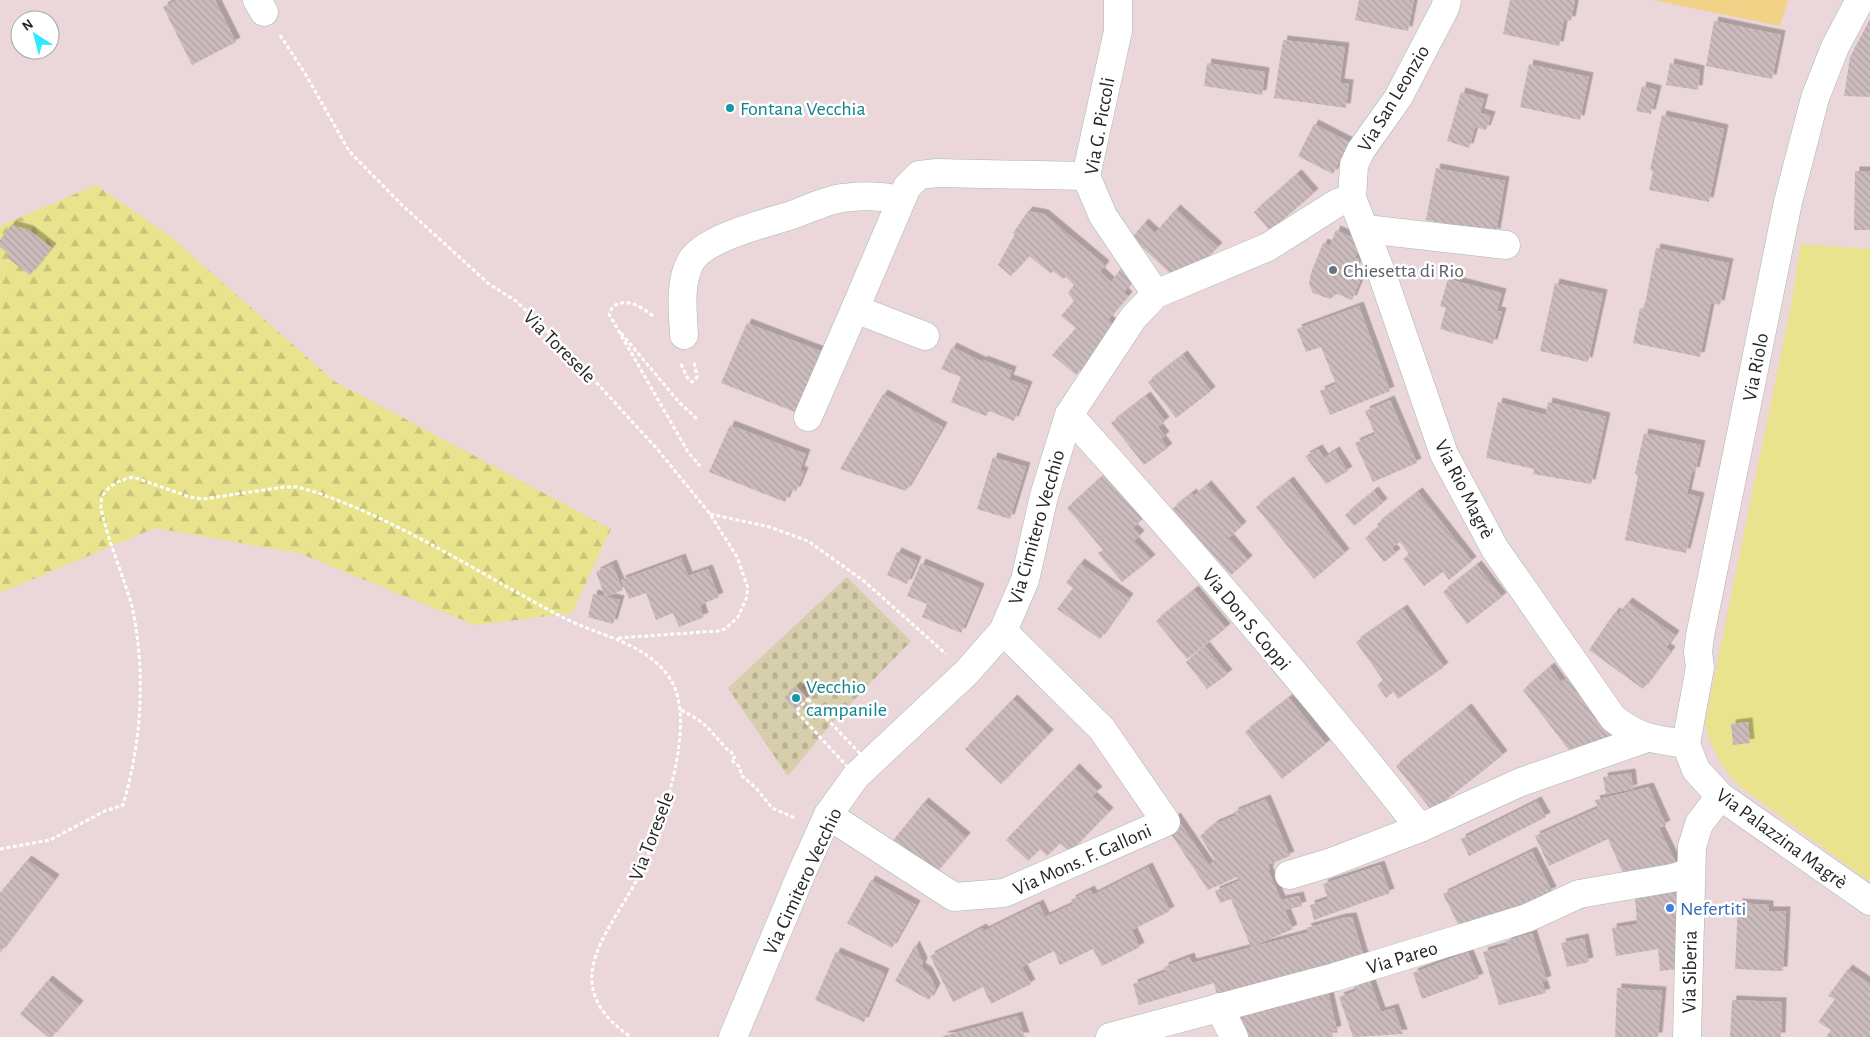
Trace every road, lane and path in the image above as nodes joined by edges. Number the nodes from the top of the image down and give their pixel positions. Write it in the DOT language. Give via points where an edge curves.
graph roads {
  1 [pos="1118,0"];
  2 [pos="1447,0"];
  3 [pos="1860,0"];
  4 [pos="261,6"];
  5 [pos="1086,176"];
  6 [pos="1352,198"];
  7 [pos="900,200"];
  8 [pos="1366,229"];
  9 [pos="1506,246"];
  10 [pos="1156,294"];
  11 [pos="855,309"];
  12 [pos="655,318"];
  13 [pos="617,329"];
  14 [pos="925,336"];
  15 [pos="682,347"];
  16 [pos="1069,415"];
  17 [pos="808,417"];
  18 [pos="697,419"];
  19 [pos="700,466"];
  20 [pos="710,514"];
  21 [pos="1003,631"];
  22 [pos="618,638"];
  23 [pos="967,672"];
  24 [pos="680,710"];
  25 [pos="1647,738"];
  26 [pos="1686,744"];
  27 [pos="856,776"];
  28 [pos="1720,796"];
  29 [pos="828,815"];
  30 [pos="800,820"];
  31 [pos="1420,828"];
  32 [pos="0,849"];
  33 [pos="1691,872"];
  34 [pos="1289,875"];
  35 [pos="1870,901"];
  36 [pos="1219,1007"];
  37 [pos="631,1037"];
  38 [pos="733,1037"];
  39 [pos="1110,1037"];
  40 [pos="1234,1037"];
  41 [pos="1687,1037"];
  1 -- 5 [label="street, Via G. Piccoli" via="1118,32"];
  2 -- 6 [label="street, Via San Leonzio" via="1398,98 1361,150 1354,165"];
  3 -- 26 [label="street, Via Riolo" via="1835,47 1815,98 1788,202 1700,636 1700,667"];
  4 -- 20 [label="path, Via Toresele" via="306,75 349,151 402,205 489,284 516,301 565,348 658,450"];
  5 -- 7 [label="street" via="937,172 920,176 907,187"];
  5 -- 10 [label="street, Via G. Piccoli" via="1102,216"];
  6 -- 8 [label="street, Via Rio Magrè"];
  6 -- 10 [label="street, Via Cimitero Vecchio" via="1338,203 1268,247"];
  7 -- 11 [label="street"];
  7 -- 15 [label="street" via="869,196 843,198 755,225 708,246 695,256 686,273"];
  8 -- 9 [label="street"];
  8 -- 25 [label="street, Via Rio Magrè" via="1444,454 1495,549 1614,718 1630,732"];
  10 -- 16 [label="street, Via Cimitero Vecchio" via="1132,318"];
  11 -- 14 [label="street"];
  11 -- 17 [label="street"];
  12 -- 13 [label="path" via="632,303 618,304 609,314"];
  13 -- 18 [label="path"];
  13 -- 19 [label="path" via="688,452"];
  15 -- 15 [label="path" via="687,377 692,382 697,372"];
  16 -- 21 [label="street, Via Cimitero Vecchio" via="1044,496 1025,580"];
  16 -- 31 [label="street, Via Don S. Coppi" via="1174,531"];
  20 -- 22 [label="path, Via Toresele" via="737,557 748,588 738,617 718,631"];
  20 -- 23 [label="path" via="770,527 808,541 864,581"];
  21 -- 23 [label="street, Via Cimitero Vecchio"];
  21 -- 29 [label="street, Via Mons. F. Galloni" via="1102,729 1166,822 1004,893 954,897"];
  22 -- 24 [label="path, Via Toresele" via="664,671 675,689"];
  22 -- 32 [label="path, Via Toresele" via="560,617 434,545 315,492 284,487 203,499 132,477 123,479 105,492 101,502 110,541 132,606 142,702 137,752 123,805 50,840"];
  23 -- 27 [label="street, Via Cimitero Vecchio"];
  24 -- 30 [label="path" via="710,729 734,754 731,760 740,767 741,775 768,804"];
  24 -- 37 [label="path, Via Toresele" via="680,742 664,810 644,864 604,934 592,968 592,992 596,1000 608,1018"];
  25 -- 26 [label="street, Via Rio Magrè"];
  25 -- 31 [label="street, Via Rio Magrè" via="1521,782"];
  26 -- 28 [label="street, Via Palazzina Magrè" via="1696,770"];
  27 -- 27 [label="path" via="796,711 808,700 868,762"];
  27 -- 29 [label="street, Via Cimitero Vecchio"];
  28 -- 33 [label="street, Via Siberia" via="1699,824 1692,846"];
  28 -- 35 [label="street, Via Palazzina Magrè"];
  29 -- 38 [label="street, Via Cimitero Vecchio"];
  31 -- 34 [label="street, Via Rio Magrè"];
  33 -- 36 [label="street, Via Pareo" via="1579,894 1527,918 1335,977"];
  33 -- 41 [label="street, Via Siberia"];
  36 -- 39 [label="street, Via Pareo"];
  36 -- 40 [label="street"];
}
